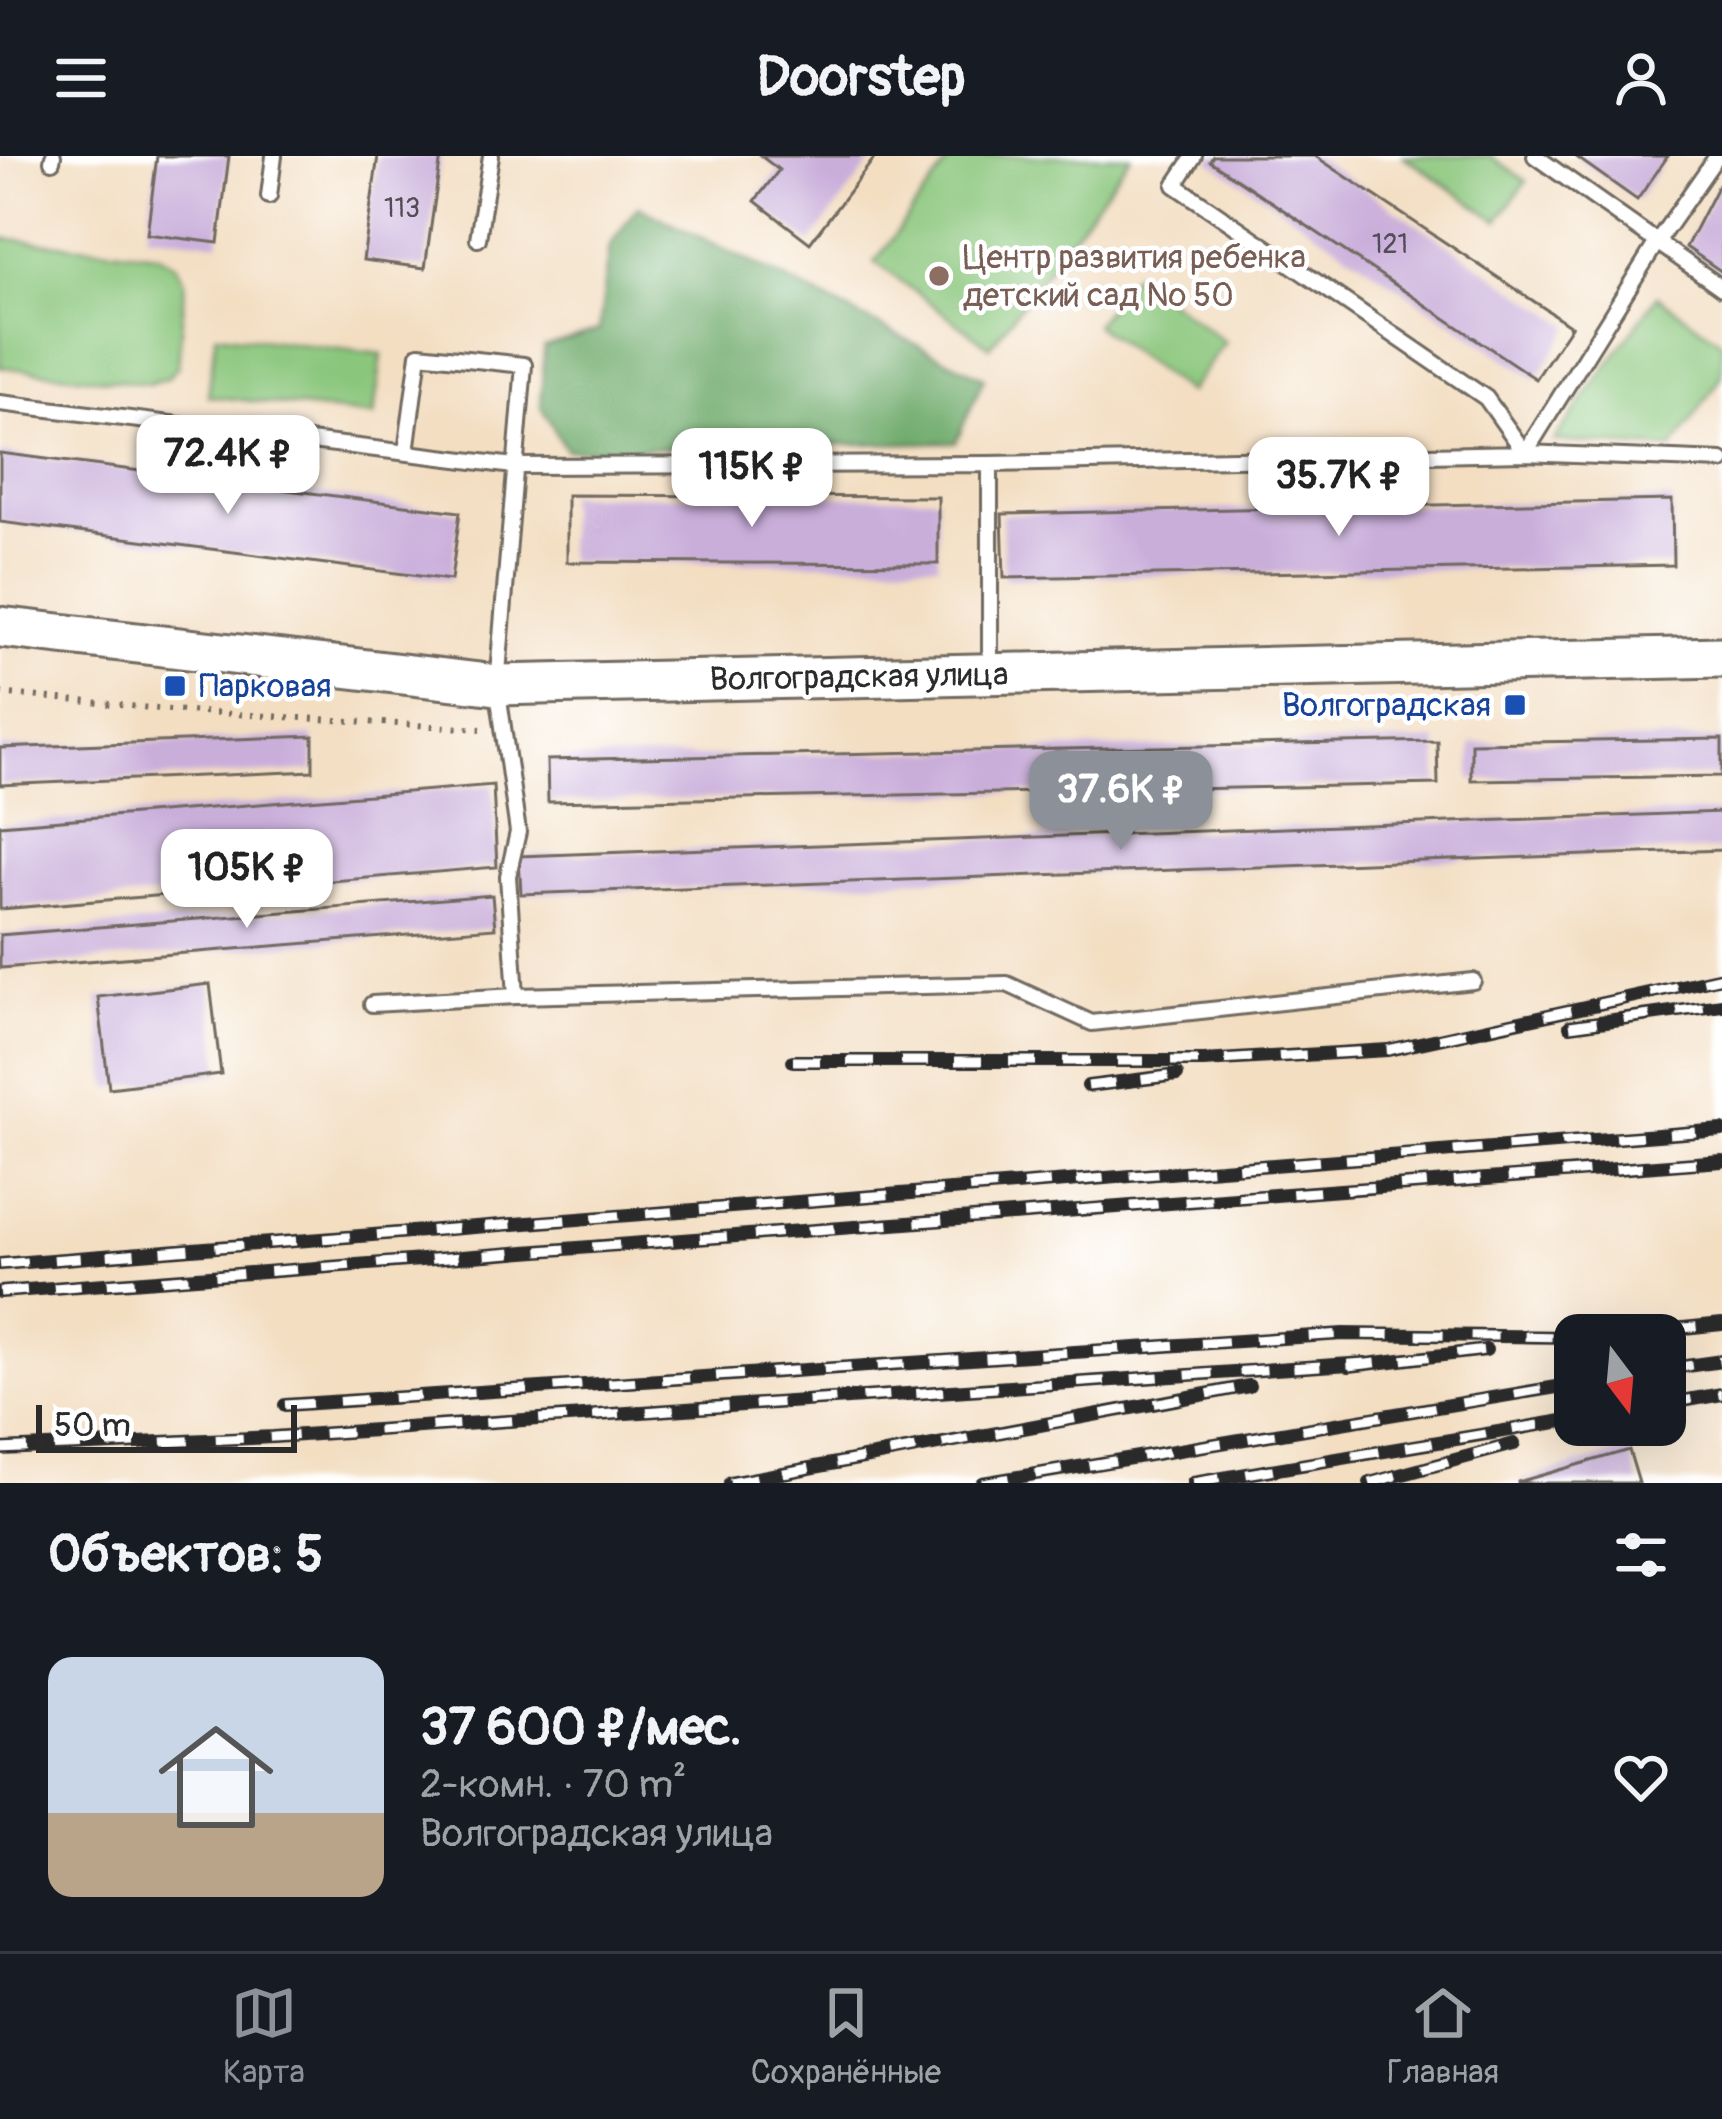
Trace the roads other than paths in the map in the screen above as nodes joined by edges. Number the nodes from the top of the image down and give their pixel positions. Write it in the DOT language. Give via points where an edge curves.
graph roads {
  1 [pos="274,156"];
  2 [pos="491,156"];
  3 [pos="1194,156"];
  4 [pos="1535,156"];
  5 [pos="1717,156"];
  6 [pos="269,196"];
  7 [pos="478,239"];
  8 [pos="1657,242"];
  9 [pos="1722,288"];
  10 [pos="0,403"];
  11 [pos="406,452"];
  12 [pos="1525,453"];
  13 [pos="1722,461"];
  14 [pos="990,464"];
  15 [pos="514,466"];
  16 [pos="0,627"];
  17 [pos="1722,657"];
  18 [pos="990,674"];
  19 [pos="497,686"];
  20 [pos="1473,981"];
  21 [pos="516,996"];
  22 [pos="372,1004"];
  1 -- 6 [label="lane"];
  2 -- 7 [label="lane"];
  3 -- 12 [label="lane" via="1175,184 1486,398"];
  4 -- 8 [label="lane"];
  5 -- 8 [label="lane"];
  8 -- 9 [label="lane"];
  8 -- 12 [label="lane"];
  10 -- 11 [label="lane"];
  11 -- 15 [label="lane"];
  11 -- 15 [label="lane" via="419,354 524,365"];
  12 -- 13 [label="lane"];
  12 -- 14 [label="lane"];
  14 -- 15 [label="lane"];
  14 -- 18 [label="lane"];
  15 -- 19 [label="lane"];
  16 -- 19 [label="street, Волгоградская улица"];
  17 -- 18 [label="street, Волгоградская улица"];
  18 -- 19 [label="street, Волгоградская улица"];
  19 -- 21 [label="lane" via="518,832 508,876"];
  20 -- 21 [label="lane" via="1092,1023 1007,984"];
  21 -- 22 [label="lane"];
}
